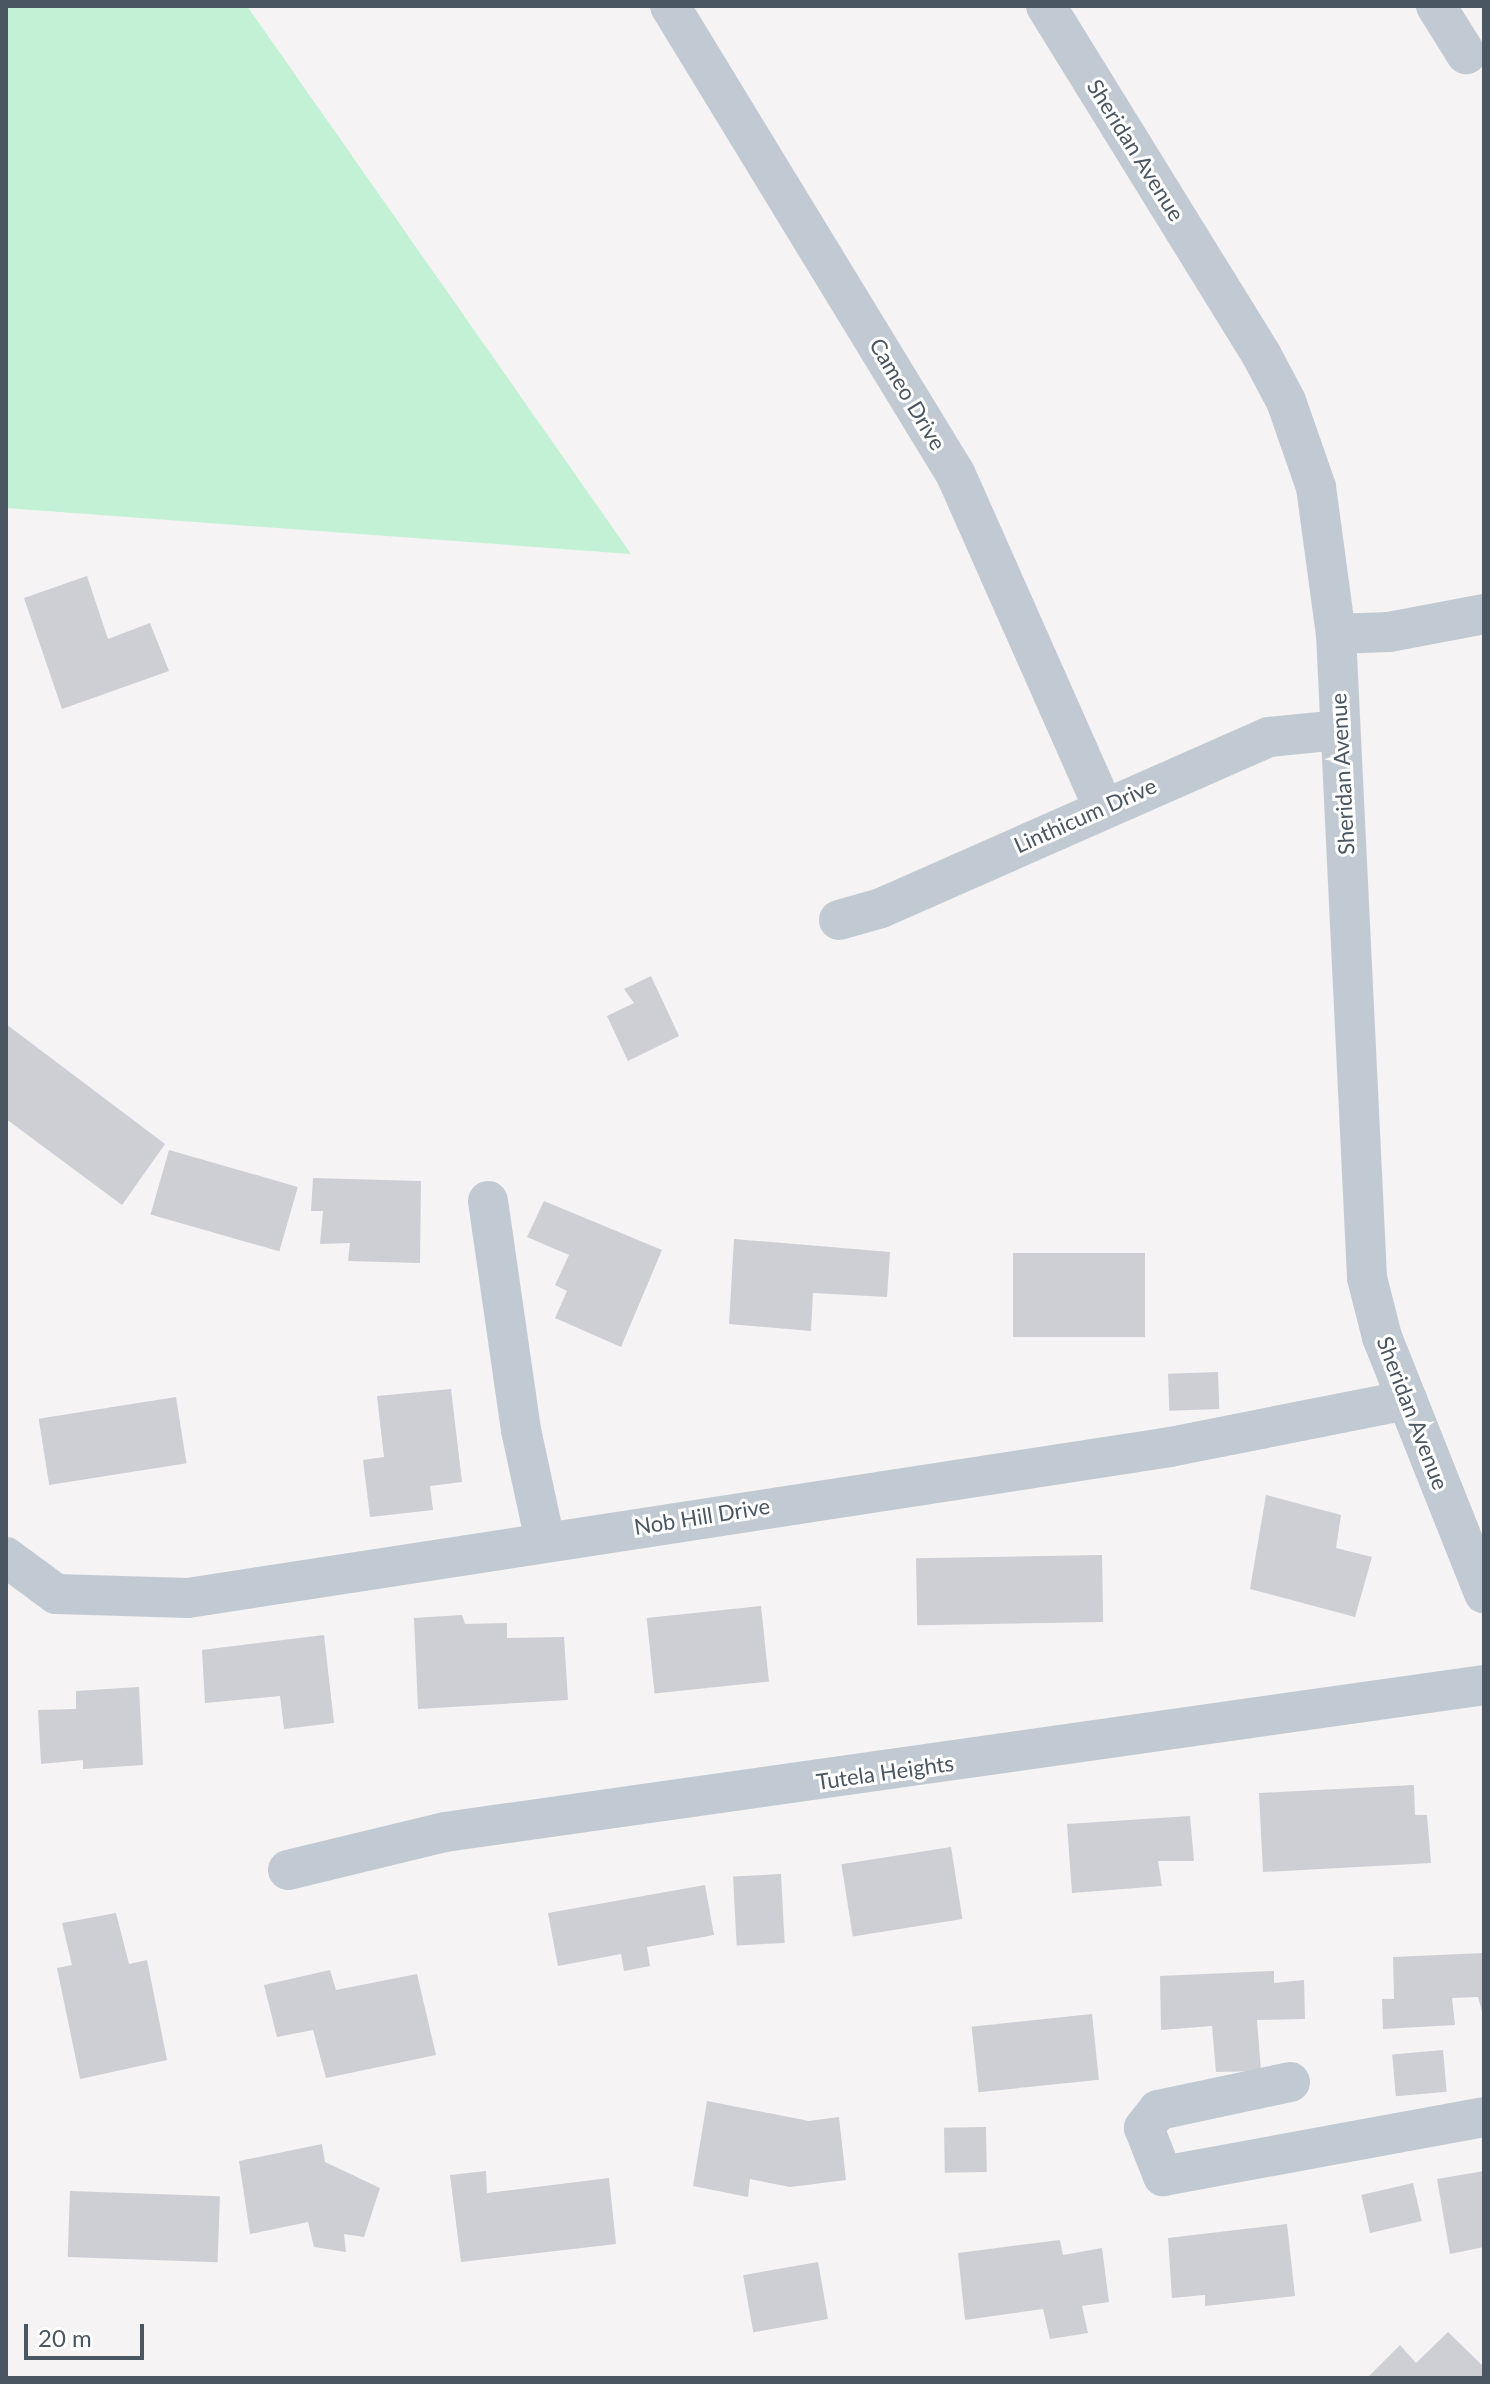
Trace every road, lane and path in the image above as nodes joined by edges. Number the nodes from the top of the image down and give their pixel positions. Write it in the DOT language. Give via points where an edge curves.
graph roads {
  1 [pos="670,6"];
  2 [pos="1046,6"];
  3 [pos="1436,6"];
  4 [pos="1466,54"];
  5 [pos="1484,614"];
  6 [pos="1336,634"];
  7 [pos="1338,730"];
  8 [pos="1102,805"];
  9 [pos="839,920"];
  10 [pos="488,1201"];
  11 [pos="1407,1400"];
  12 [pos="545,1541"];
  13 [pos="6,1557"];
  14 [pos="1484,1593"];
  15 [pos="1484,1685"];
  16 [pos="288,1870"];
  17 [pos="1290,2082"];
  18 [pos="1484,2117"];
  1 -- 8 [label="street, Cameo Drive" via="956,475"];
  2 -- 6 [label="street, Sheridan Avenue" via="1223,288 1286,401 1316,487"];
  3 -- 4 [label="street"];
  5 -- 6 [label="street" via="1389,632"];
  6 -- 7 [label="street, Sheridan Avenue"];
  7 -- 8 [label="street, Linthicum Drive" via="1269,737"];
  7 -- 11 [label="street, Sheridan Avenue" via="1361,1230 1373,1307"];
  8 -- 9 [label="street, Linthicum Drive" via="881,908"];
  10 -- 12 [label="street" via="521,1430"];
  11 -- 12 [label="street, Nob Hill Drive" via="1170,1447"];
  11 -- 14 [label="street, Sheridan Avenue"];
  12 -- 13 [label="street, Nob Hill Drive" via="188,1598 56,1594"];
  15 -- 16 [label="street, Tutela Heights" via="445,1832"];
  17 -- 18 [label="street" via="1158,2110 1144,2128 1163,2176"];
}
